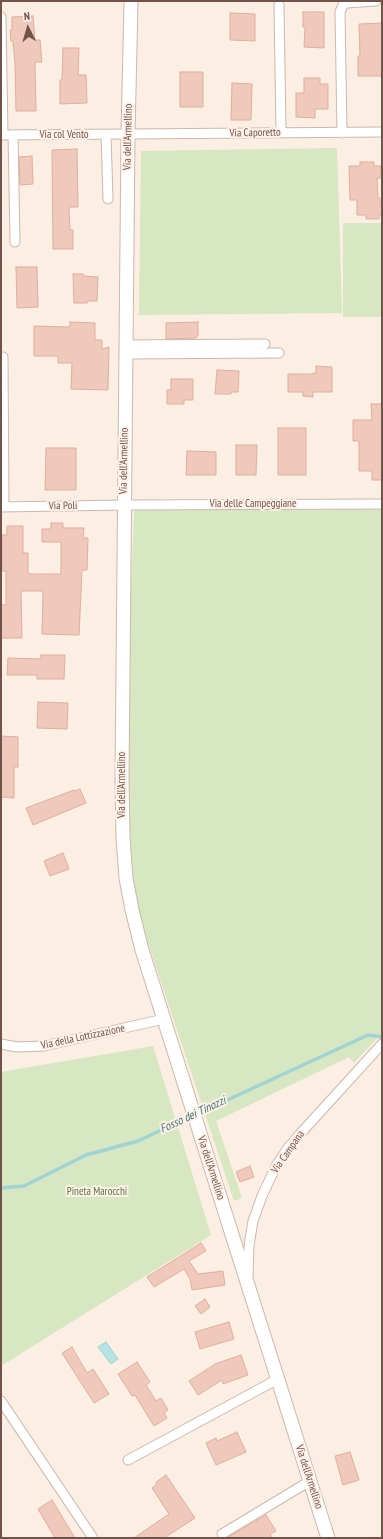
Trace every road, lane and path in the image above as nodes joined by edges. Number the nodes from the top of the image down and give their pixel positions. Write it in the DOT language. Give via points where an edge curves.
graph roads {
  1 [pos="131,1"];
  2 [pos="376,1"];
  3 [pos="279,5"];
  4 [pos="1,17"];
  5 [pos="382,132"];
  6 [pos="281,133"];
  7 [pos="342,133"];
  8 [pos="2,135"];
  9 [pos="13,135"];
  10 [pos="106,135"];
  11 [pos="128,135"];
  12 [pos="108,199"];
  13 [pos="15,242"];
  14 [pos="265,344"];
  15 [pos="126,350"];
  16 [pos="279,353"];
  17 [pos="3,357"];
  18 [pos="382,504"];
  19 [pos="124,505"];
  20 [pos="2,507"];
  21 [pos="164,1019"];
  22 [pos="1,1044"];
  23 [pos="380,1046"];
  24 [pos="248,1285"];
  25 [pos="278,1379"];
  26 [pos="1,1401"];
  27 [pos="128,1460"];
  28 [pos="310,1481"];
  29 [pos="222,1534"];
  30 [pos="93,1538"];
  31 [pos="328,1538"];
  1 -- 11 [label="street, Via dell'Armellino"];
  2 -- 7 [label="street" via="351,2 341,8"];
  3 -- 6 [label="street"];
  4 -- 8 [label="street"];
  5 -- 7 [label="street, Via Caporetto"];
  6 -- 7 [label="street, Via Caporetto"];
  6 -- 11 [label="street, Via Caporetto"];
  8 -- 9 [label="street, Via col Vento"];
  9 -- 10 [label="street, Via col Vento"];
  9 -- 13 [label="street"];
  10 -- 11 [label="street, Via col Vento"];
  10 -- 12 [label="street"];
  11 -- 15 [label="street, Via dell'Armellino"];
  14 -- 15 [label="street"];
  15 -- 16 [label="street"];
  15 -- 19 [label="street, Via dell'Armellino"];
  17 -- 20 [label="street"];
  18 -- 19 [label="street, Via delle Campeggiane"];
  19 -- 20 [label="street, Via Poli"];
  19 -- 21 [label="street, Via dell'Armellino" via="124,853 135,923"];
  21 -- 22 [label="street, Via della Lottizzazione" via="44,1046 17,1047"];
  21 -- 24 [label="street, Via dell'Armellino"];
  23 -- 24 [label="street, Via Campana" via="300,1134 272,1175 252,1227"];
  24 -- 25 [label="street, Via dell'Armellino"];
  25 -- 27 [label="street"];
  25 -- 28 [label="street, Via dell'Armellino"];
  26 -- 30 [label="street"];
  28 -- 29 [label="street"];
  28 -- 31 [label="street, Via dell'Armellino"];
}
